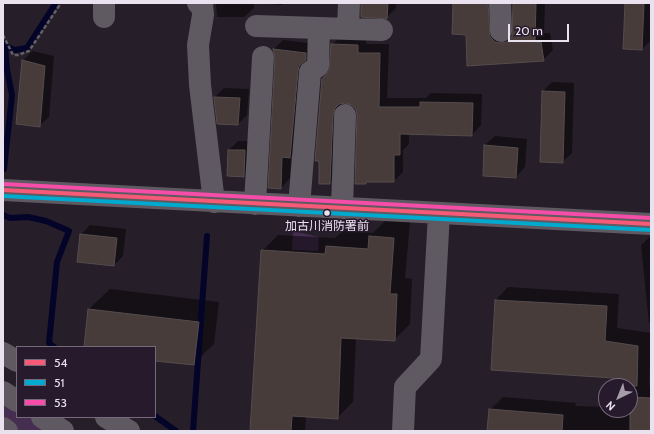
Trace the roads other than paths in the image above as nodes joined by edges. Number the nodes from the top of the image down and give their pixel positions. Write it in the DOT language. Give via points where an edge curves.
graph roads {
  1 [pos="198,3"];
  2 [pos="349,3"];
  3 [pos="500,3"];
  4 [pos="256,26"];
  5 [pos="319,28"];
  6 [pos="348,28"];
  7 [pos="382,30"];
  8 [pos="500,31"];
  9 [pos="263,57"];
  10 [pos="346,115"];
  11 [pos="3,190"];
  12 [pos="214,202"];
  13 [pos="255,204"];
  14 [pos="299,206"];
  15 [pos="342,208"];
  16 [pos="439,213"];
  17 [pos="651,224"];
  18 [pos="3,353"];
  19 [pos="16,360"];
  20 [pos="3,392"];
  21 [pos="16,400"];
  22 [pos="44,418"];
  23 [pos="108,418"];
  24 [pos="3,428"];
  25 [pos="7,431"];
  26 [pos="63,431"];
  27 [pos="129,431"];
  28 [pos="403,431"];
  1 -- 12 [label="street" via="202,4 203,15 198,45 200,85"];
  2 -- 6 [label="street"];
  3 -- 8 [label="street"];
  4 -- 5 [label="street"];
  5 -- 6 [label="street"];
  5 -- 14 [label="street" via="318,66 310,72"];
  6 -- 7 [label="street"];
  9 -- 13 [label="street"];
  10 -- 15 [label="street"];
  11 -- 12 [label="street"];
  12 -- 13 [label="street"];
  13 -- 14 [label="street"];
  14 -- 15 [label="street"];
  15 -- 16 [label="street"];
  16 -- 17 [label="street"];
  16 -- 28 [label="street" via="431,359 405,387"];
  18 -- 19 [label="street"];
  20 -- 21 [label="street"];
  22 -- 26 [label="street"];
  23 -- 27 [label="street"];
  24 -- 25 [label="street"];
}
